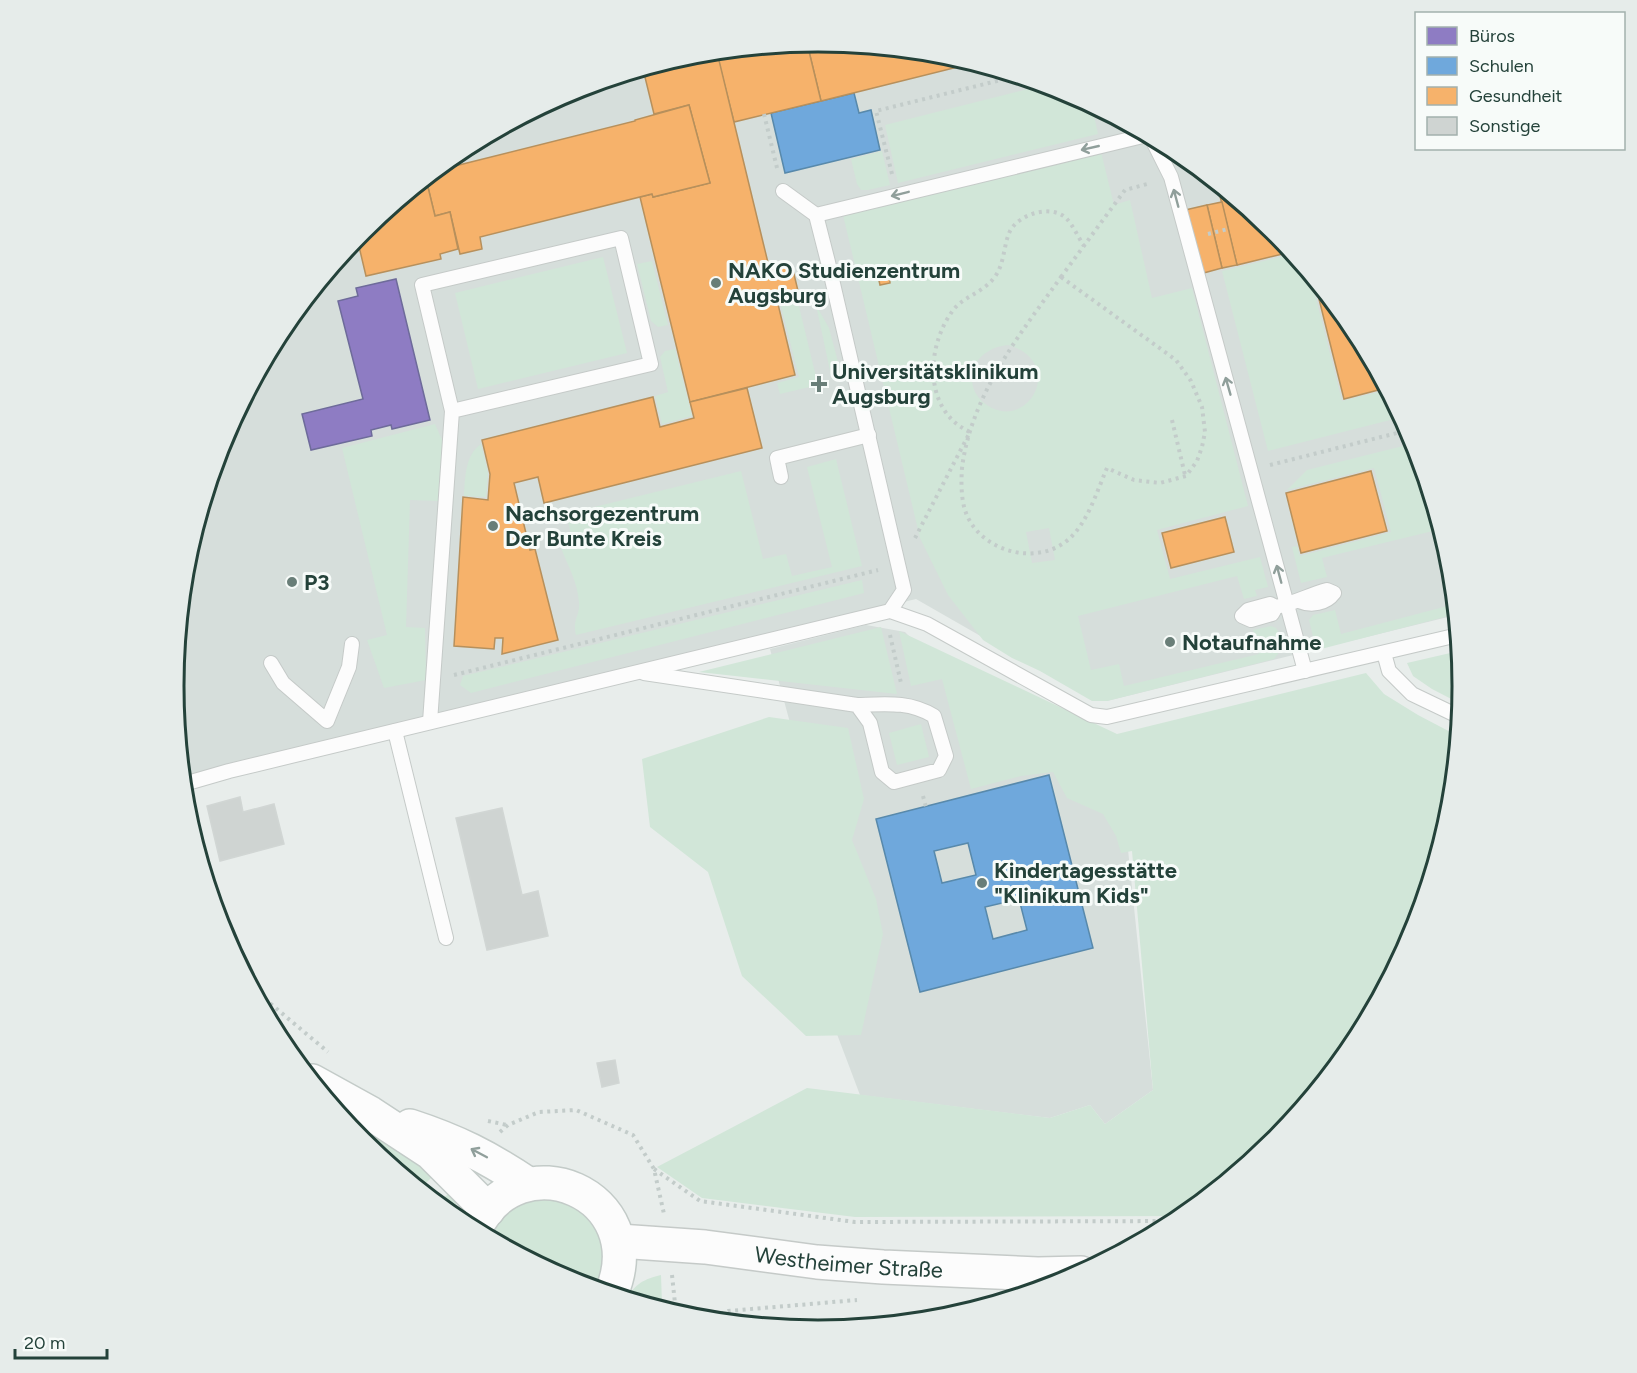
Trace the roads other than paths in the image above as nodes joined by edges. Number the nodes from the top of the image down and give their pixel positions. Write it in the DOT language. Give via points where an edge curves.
graph roads {
  1 [pos="1137,137"];
  2 [pos="1158,151"];
  3 [pos="783,191"];
  4 [pos="816,214"];
  5 [pos="452,411"];
  6 [pos="869,435"];
  7 [pos="781,477"];
  8 [pos="890,611"];
  9 [pos="1450,637"];
  10 [pos="352,644"];
  11 [pos="1384,653"];
  12 [pos="271,663"];
  13 [pos="1305,671"];
  14 [pos="636,672"];
  15 [pos="857,705"];
  16 [pos="1451,713"];
  17 [pos="327,721"];
  18 [pos="430,722"];
  19 [pos="395,731"];
  20 [pos="333,746"];
  21 [pos="192,782"];
  22 [pos="446,938"];
  23 [pos="332,1092"];
  24 [pos="370,1113"];
  25 [pos="528,1184"];
  26 [pos="482,1220"];
  27 [pos="619,1241"];
  28 [pos="1057,1274"];
  29 [pos="614,1287"];
  1 -- 4 [label="lane, one-way"];
  13 -- 2 [label="lane, one-way" via="1171,177"];
  3 -- 4 [label="lane"];
  4 -- 6 [label="lane"];
  5 -- 5 [label="lane" via="422,285 621,238 651,364"];
  5 -- 18 [label="lane"];
  6 -- 7 [label="lane" via="777,459"];
  6 -- 8 [label="lane" via="904,590"];
  8 -- 13 [label="lane" via="927,624 1091,715 1107,717"];
  8 -- 14 [label="lane"];
  9 -- 11 [label="lane"];
  10 -- 17 [label="lane" via="349,667"];
  11 -- 13 [label="lane"];
  11 -- 16 [label="lane" via="1389,671 1412,694"];
  12 -- 17 [label="lane" via="283,683"];
  14 -- 15 [label="lane"];
  14 -- 18 [label="lane"];
  15 -- 15 [label="lane" via="906,704 934,716 946,756 939,770 894,782 882,772 870,723"];
  17 -- 20 [label="lane"];
  18 -- 19 [label="lane"];
  19 -- 20 [label="lane"];
  19 -- 22 [label="lane"];
  20 -- 21 [label="lane"];
  23 -- 24 [label="main road"];
  25 -- 24 [label="main road, one-way" via="478,1152"];
  24 -- 26 [label="main road" via="431,1153"];
  25 -- 26 [label="main road" via="499,1199"];
  25 -- 27 [label="main road" via="552,1183 587,1196 607,1216"];
  27 -- 28 [label="main road, Westheimer Straße" via="883,1267"];
  27 -- 29 [label="main road" via="621,1260"];
}
